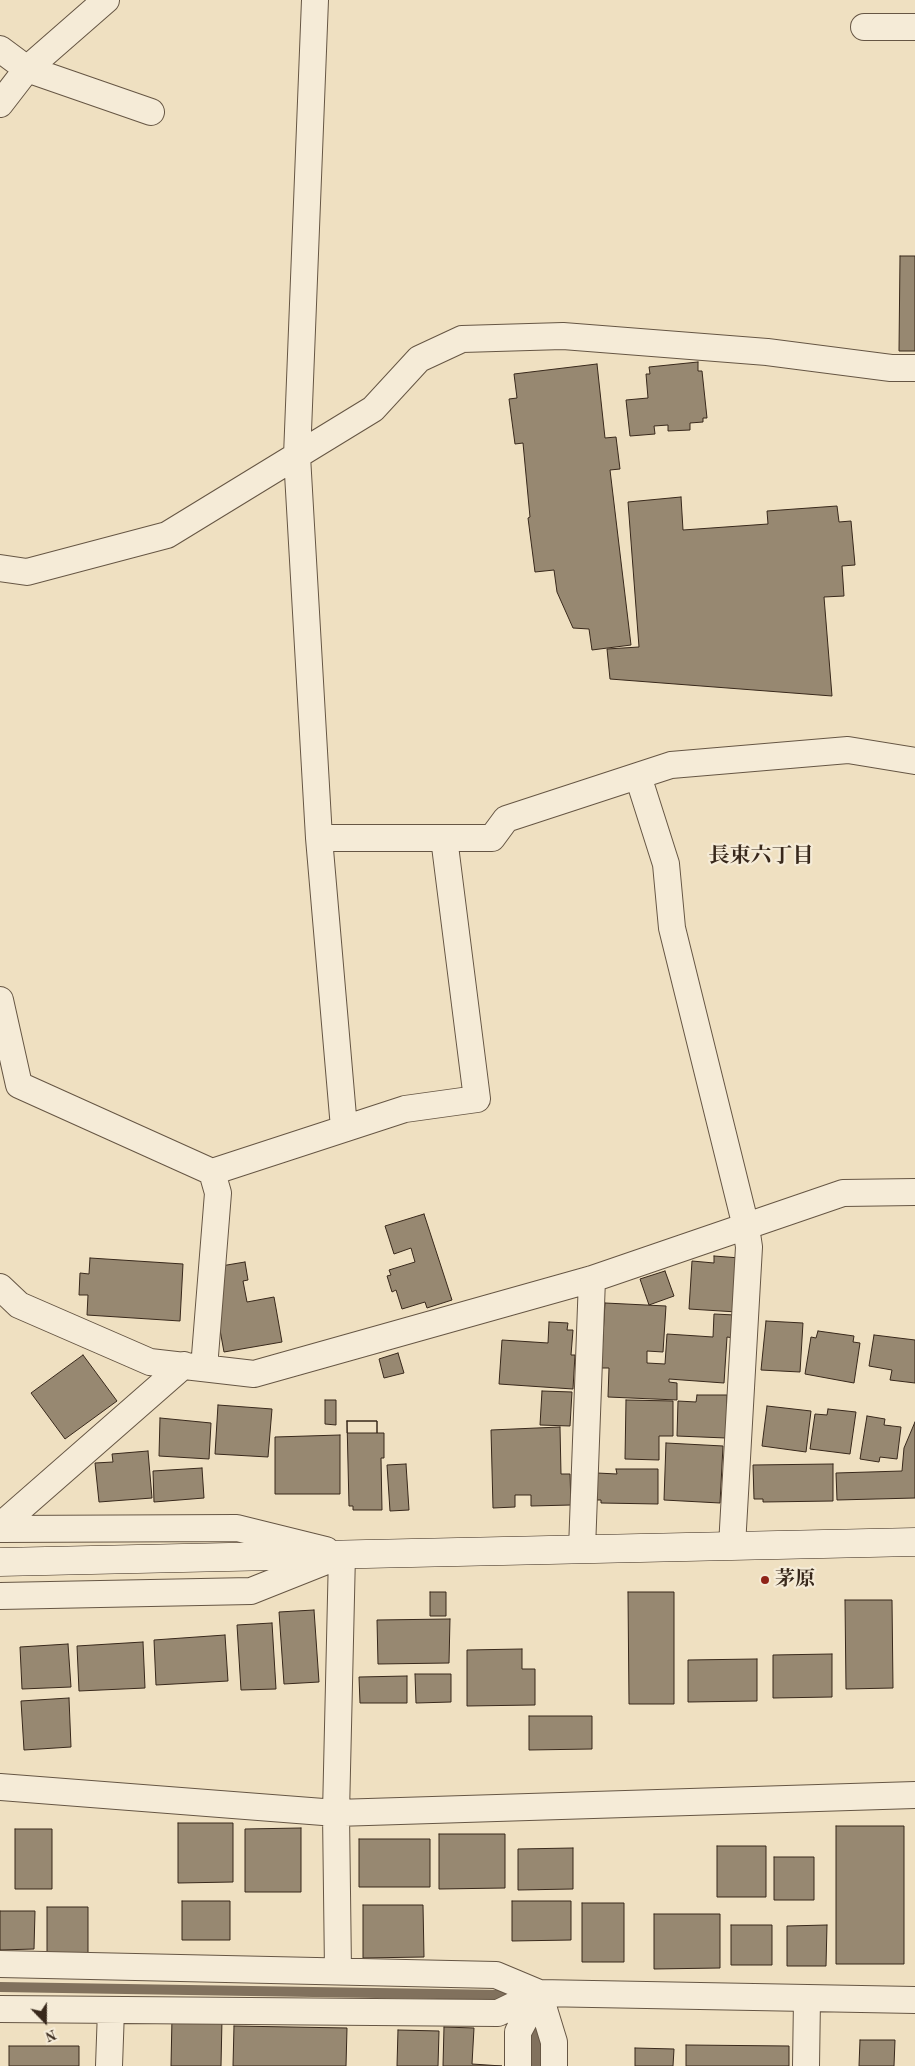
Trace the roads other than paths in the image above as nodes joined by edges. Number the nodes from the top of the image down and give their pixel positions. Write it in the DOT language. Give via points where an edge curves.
graph roads {
  1 [pos="106,0"];
  2 [pos="315,0"];
  3 [pos="864,27"];
  4 [pos="915,27"];
  5 [pos="0,49"];
  6 [pos="26,70"];
  7 [pos="0,104"];
  8 [pos="150,112"];
  9 [pos="915,368"];
  10 [pos="297,456"];
  11 [pos="0,568"];
  12 [pos="915,761"];
  13 [pos="638,776"];
  14 [pos="319,838"];
  15 [pos="444,838"];
  16 [pos="0,1000"];
  17 [pos="344,1128"];
  18 [pos="212,1172"];
  19 [pos="915,1192"];
  20 [pos="746,1227"];
  21 [pos="592,1279"];
  22 [pos="0,1287"];
  23 [pos="194,1367"];
  24 [pos="0,1528"];
  25 [pos="915,1542"];
  26 [pos="732,1546"];
  27 [pos="582,1549"];
  28 [pos="342,1554"];
  29 [pos="0,1562"];
  30 [pos="0,1596"];
  31 [pos="0,1787"];
  32 [pos="915,1795"];
  33 [pos="336,1813"];
  34 [pos="0,1964"];
  35 [pos="338,1971"];
  36 [pos="539,1993"];
  37 [pos="806,1999"];
  38 [pos="915,2000"];
  39 [pos="0,2008"];
  40 [pos="111,2010"];
  41 [pos="109,2066"];
  42 [pos="518,2066"];
  43 [pos="554,2066"];
  44 [pos="806,2066"];
  1 -- 6 [label="street"];
  2 -- 10 [label="street"];
  3 -- 4 [label="street"];
  5 -- 6 [label="street"];
  6 -- 7 [label="street"];
  6 -- 8 [label="street"];
  9 -- 10 [label="street" via="891,368 768,352 563,336 462,340 419,359 372,410"];
  10 -- 11 [label="street" via="167,535 27,572"];
  10 -- 14 [label="street"];
  12 -- 13 [label="street" via="848,750 671,765"];
  13 -- 15 [label="street" via="506,819 492,838"];
  13 -- 20 [label="street" via="666,864 672,928"];
  14 -- 15 [label="street"];
  14 -- 17 [label="street"];
  15 -- 17 [label="street" via="477,1099 405,1109"];
  16 -- 18 [label="street" via="19,1085"];
  17 -- 18 [label="street"];
  18 -- 23 [label="street" via="218,1193"];
  19 -- 20 [label="street" via="843,1193"];
  20 -- 21 [label="street"];
  20 -- 26 [label="street" via="749,1247"];
  21 -- 23 [label="street" via="254,1374"];
  21 -- 27 [label="street"];
  22 -- 23 [label="street" via="19,1305 150,1362"];
  23 -- 24 [label="street"];
  24 -- 28 [label="street" via="238,1528"];
  25 -- 26 [label="street"];
  26 -- 27 [label="street"];
  27 -- 28 [label="street"];
  28 -- 29 [label="street"];
  28 -- 30 [label="street" via="251,1590"];
  28 -- 33 [label="street"];
  31 -- 33 [label="street"];
  32 -- 33 [label="street"];
  33 -- 35 [label="street"];
  34 -- 35 [label="street"];
  35 -- 36 [label="street" via="496,1975"];
  36 -- 37 [label="street"];
  36 -- 40 [label="street" via="498,2013"];
  36 -- 42 [label="street" via="518,2032"];
  36 -- 43 [label="street" via="554,2042"];
  37 -- 38 [label="street"];
  37 -- 44 [label="street"];
  39 -- 40 [label="street"];
  40 -- 41 [label="street"];
}
